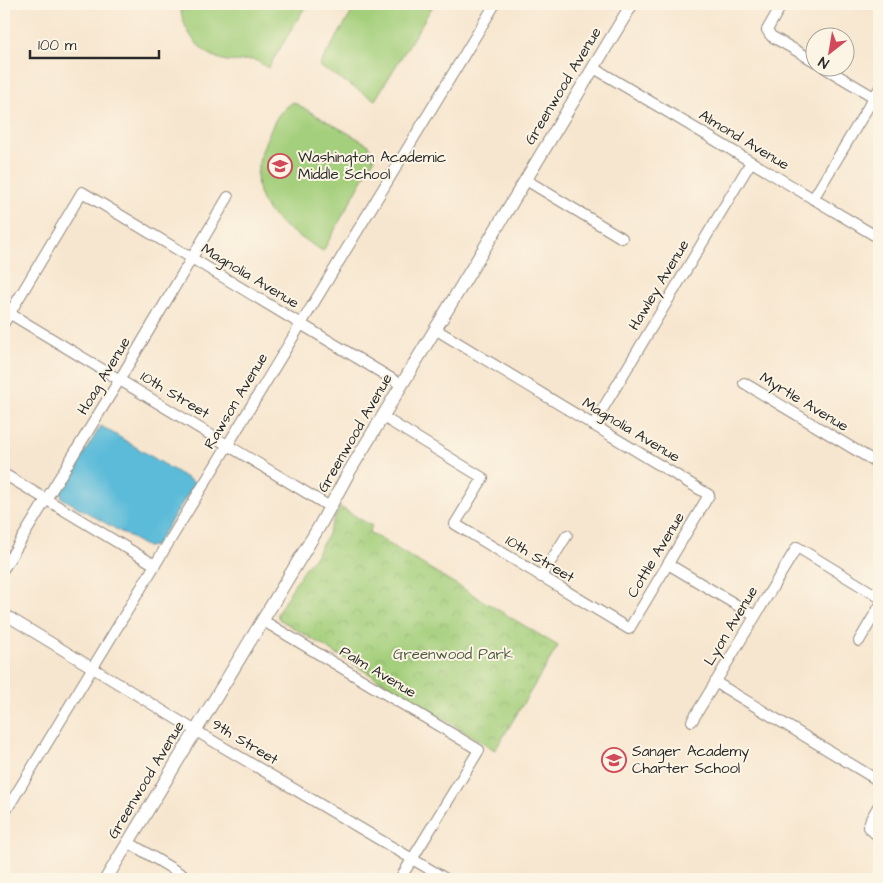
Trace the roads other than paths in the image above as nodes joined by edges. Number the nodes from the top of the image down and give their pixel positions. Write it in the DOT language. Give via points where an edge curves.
graph roads {
  1 [pos="494,4"];
  2 [pos="632,4"];
  3 [pos="782,4"];
  4 [pos="806,56"];
  5 [pos="594,68"];
  6 [pos="845,78"];
  7 [pos="878,95"];
  8 [pos="751,162"];
  9 [pos="526,180"];
  10 [pos="228,197"];
  11 [pos="813,199"];
  12 [pos="622,238"];
  13 [pos="879,238"];
  14 [pos="191,258"];
  15 [pos="7,312"];
  16 [pos="4,323"];
  17 [pos="300,324"];
  18 [pos="436,329"];
  19 [pos="120,379"];
  20 [pos="744,383"];
  21 [pos="402,385"];
  22 [pos="383,417"];
  23 [pos="593,425"];
  24 [pos="227,445"];
  25 [pos="877,457"];
  26 [pos="4,474"];
  27 [pos="709,495"];
  28 [pos="47,500"];
  29 [pos="330,507"];
  30 [pos="567,534"];
  31 [pos="668,564"];
  32 [pos="155,565"];
  33 [pos="4,568"];
  34 [pos="541,577"];
  35 [pos="879,597"];
  36 [pos="879,607"];
  37 [pos="4,614"];
  38 [pos="755,616"];
  39 [pos="262,620"];
  40 [pos="629,629"];
  41 [pos="859,641"];
  42 [pos="92,668"];
  43 [pos="715,682"];
  44 [pos="692,721"];
  45 [pos="196,730"];
  46 [pos="879,781"];
  47 [pos="879,805"];
  48 [pos="4,814"];
  49 [pos="879,837"];
  50 [pos="128,842"];
  51 [pos="412,858"];
  52 [pos="106,879"];
  53 [pos="189,879"];
  54 [pos="400,879"];
  55 [pos="446,879"];
  1 -- 17 [label="street, Rawson Avenue"];
  2 -- 5 [label="street, Greenwood Avenue"];
  3 -- 4 [label="street" via="768,30 771,36"];
  5 -- 8 [label="street, Almond Avenue"];
  5 -- 9 [label="street, Greenwood Avenue"];
  6 -- 7 [label="street"];
  7 -- 11 [label="street"];
  8 -- 11 [label="street, Almond Avenue"];
  8 -- 23 [label="street, Hawley Avenue"];
  9 -- 12 [label="street"];
  9 -- 18 [label="street, Greenwood Avenue"];
  10 -- 14 [label="street, Hoag Avenue"];
  11 -- 13 [label="street, Almond Avenue"];
  14 -- 15 [label="street, Magnolia Avenue" via="82,192"];
  14 -- 17 [label="street, Magnolia Avenue"];
  14 -- 19 [label="street, Hoag Avenue"];
  15 -- 16 [label="street"];
  15 -- 19 [label="street, 10th Street"];
  17 -- 21 [label="street, Magnolia Avenue"];
  17 -- 24 [label="street, Rawson Avenue"];
  18 -- 21 [label="street, Greenwood Avenue"];
  18 -- 23 [label="street, Magnolia Avenue"];
  19 -- 24 [label="street, 10th Street"];
  19 -- 28 [label="street, Hoag Avenue"];
  20 -- 25 [label="street, Myrtle Avenue"];
  21 -- 22 [label="street, Greenwood Avenue"];
  22 -- 29 [label="street, Greenwood Avenue"];
  22 -- 34 [label="street, 10th Street" via="483,478 455,524"];
  23 -- 27 [label="street, Magnolia Avenue"];
  24 -- 29 [label="street, 10th Street"];
  24 -- 32 [label="street, Rawson Avenue"];
  26 -- 28 [label="street"];
  27 -- 31 [label="street, Cottle Avenue"];
  28 -- 32 [label="street"];
  28 -- 33 [label="street, Hoag Avenue"];
  29 -- 39 [label="street, Greenwood Avenue"];
  30 -- 34 [label="street"];
  31 -- 38 [label="street"];
  31 -- 40 [label="street, Cottle Avenue"];
  32 -- 42 [label="street, Rawson Avenue"];
  34 -- 40 [label="street, 10th Street"];
  35 -- 38 [label="street, Lyon Avenue" via="797,547"];
  36 -- 41 [label="street"];
  37 -- 42 [label="street, 9th Street"];
  38 -- 43 [label="street, Lyon Avenue"];
  39 -- 45 [label="street, Greenwood Avenue"];
  39 -- 51 [label="street, Palm Avenue" via="478,750"];
  42 -- 45 [label="street, 9th Street"];
  42 -- 48 [label="street, Rawson Avenue"];
  43 -- 44 [label="street, Lyon Avenue"];
  43 -- 46 [label="street"];
  45 -- 50 [label="street, Greenwood Avenue"];
  45 -- 51 [label="street, 9th Street"];
  47 -- 49 [label="street" via="868,827"];
  50 -- 52 [label="street, Greenwood Avenue"];
  50 -- 53 [label="street"];
  51 -- 54 [label="street"];
  51 -- 55 [label="street, 9th Street"];
}
